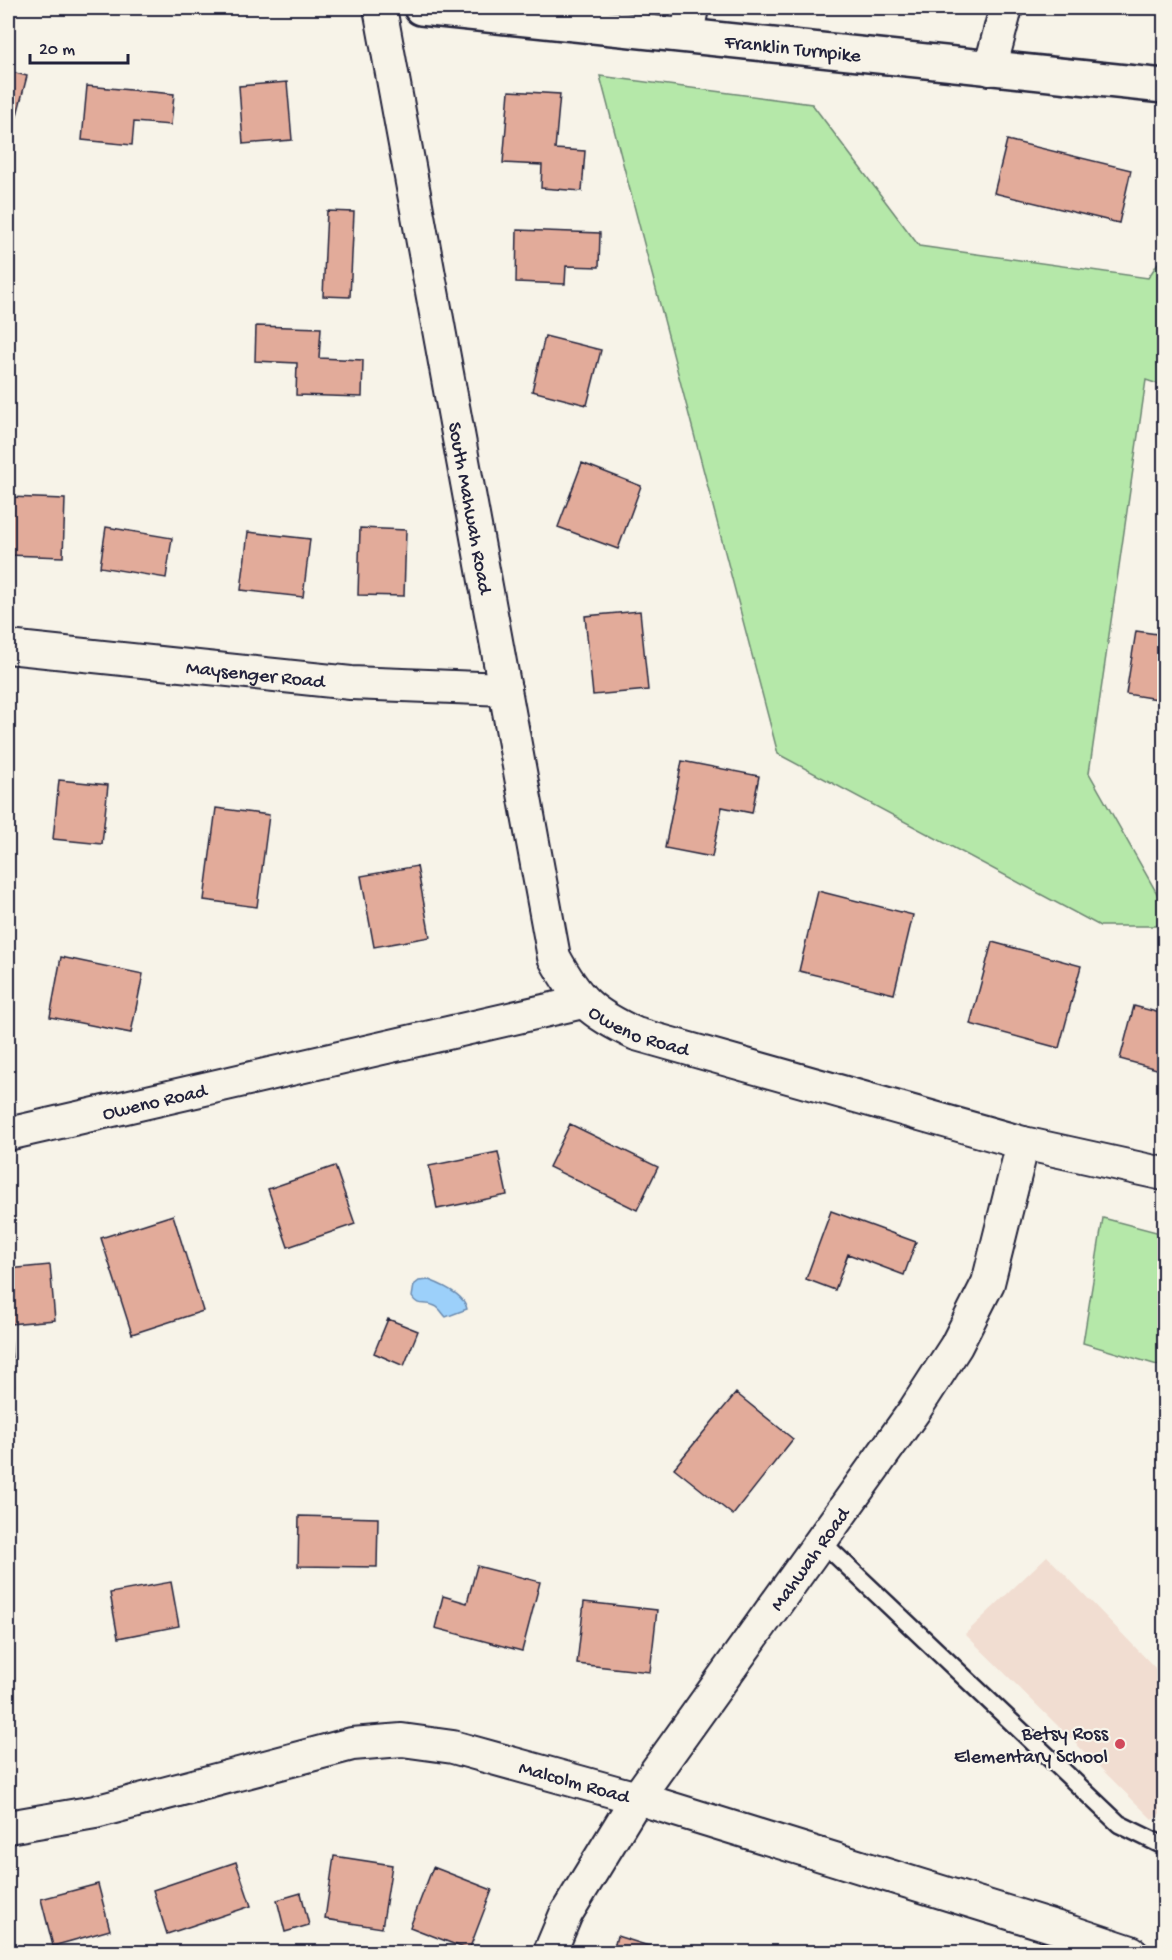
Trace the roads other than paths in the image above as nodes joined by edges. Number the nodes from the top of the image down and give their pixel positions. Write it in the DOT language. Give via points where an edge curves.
graph roads {
  1 [pos="380,8"];
  2 [pos="421,8"];
  3 [pos="1006,8"];
  4 [pos="689,21"];
  5 [pos="990,69"];
  6 [pos="1164,86"];
  7 [pos="8,647"];
  8 [pos="505,689"];
  9 [pos="583,1002"];
  10 [pos="8,1134"];
  11 [pos="1023,1143"];
  12 [pos="1164,1174"];
  13 [pos="822,1542"];
  14 [pos="638,1798"];
  15 [pos="8,1827"];
  16 [pos="1164,1846"];
  17 [pos="550,1953"];
  18 [pos="1131,1953"];
  1 -- 8 [label="street, South Mahwah Road"];
  2 -- 4 [label="main road, Franklin Turnpike"];
  3 -- 5 [label="street"];
  4 -- 5 [label="main road, Franklin Turnpike"];
  5 -- 6 [label="main road, Franklin Turnpike"];
  7 -- 8 [label="street, Maysenger Road" via="351,683"];
  8 -- 9 [label="street, South Mahwah Road" via="554,957"];
  9 -- 10 [label="street, Oweno Road"];
  9 -- 11 [label="street, Oweno Road" via="610,1022 636,1034"];
  11 -- 12 [label="street, Oweno Road"];
  11 -- 13 [label="street, Mahwah Road" via="988,1283 956,1346 915,1411"];
  13 -- 14 [label="street, Mahwah Road"];
  13 -- 16 [label="lane" via="1119,1824"];
  14 -- 15 [label="street, Malcolm Road" via="453,1747 402,1740 352,1744 95,1812"];
  14 -- 17 [label="street, Mahwah Road" via="566,1914"];
  14 -- 18 [label="street, Malcolm Road"];
}
